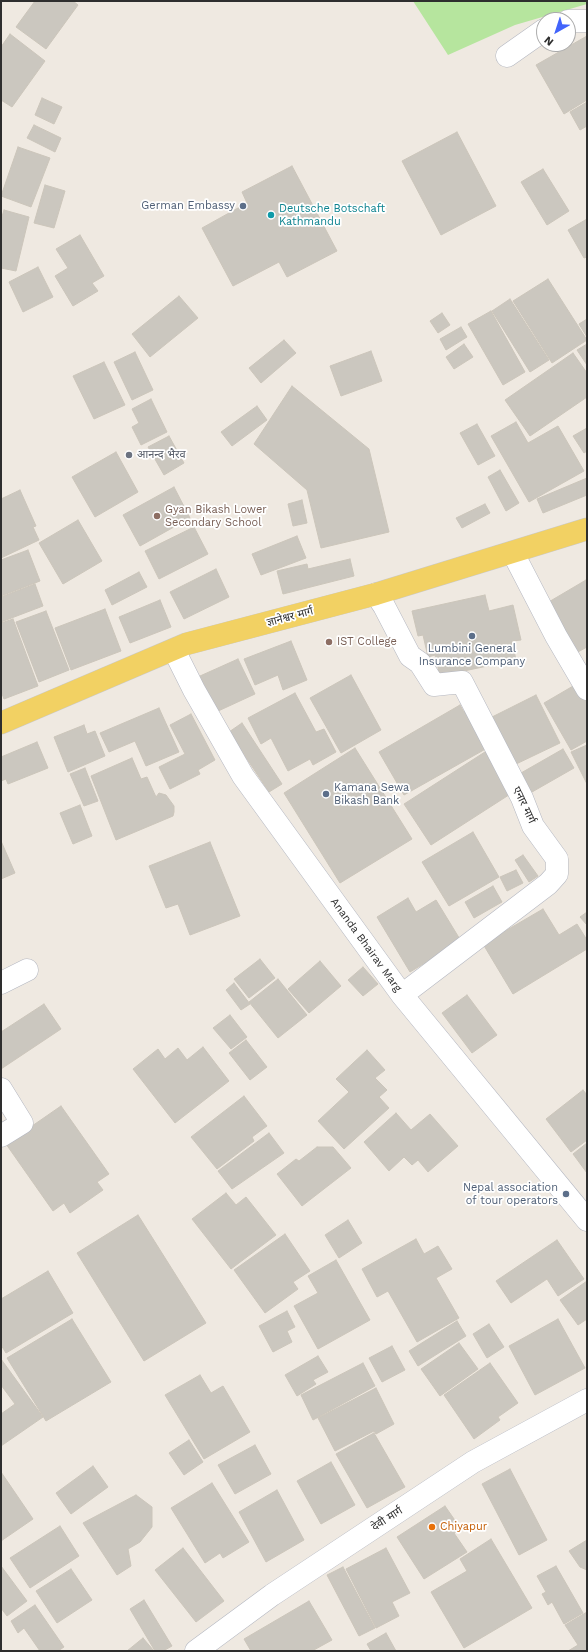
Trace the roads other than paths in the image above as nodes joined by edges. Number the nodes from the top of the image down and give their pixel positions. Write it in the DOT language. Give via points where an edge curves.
graph roads {
  1 [pos="576,21"];
  2 [pos="587,21"];
  3 [pos="536,36"];
  4 [pos="507,56"];
  5 [pos="587,529"];
  6 [pos="513,553"];
  7 [pos="376,594"];
  8 [pos="174,650"];
  9 [pos="587,689"];
  10 [pos="1,723"];
  11 [pos="27,970"];
  12 [pos="1,983"];
  13 [pos="402,995"];
  14 [pos="1,1089"];
  15 [pos="1,1136"];
  16 [pos="587,1220"];
  17 [pos="587,1400"];
  18 [pos="196,1651"];
  1 -- 2 [label="street"];
  3 -- 4 [label="street"];
  5 -- 6 [label="main road, ज्ञानेश्वर मार्ग"];
  6 -- 7 [label="main road, ज्ञानेश्वर मार्ग"];
  6 -- 9 [label="street"];
  7 -- 8 [label="main road, ज्ञानेश्वर मार्ग" via="186,644"];
  7 -- 13 [label="street, एनार मार्ग" via="410,656 420,663 434,685 462,682 522,798 533,826 557,859 557,874 548,884"];
  8 -- 10 [label="main road, ज्ञानेश्वर मार्ग"];
  8 -- 13 [label="street, Ananda Bhairav Marg" via="243,776"];
  11 -- 12 [label="street"];
  13 -- 16 [label="street, Ananda Bhairav Marg"];
  14 -- 15 [label="street" via="22,1123"];
  17 -- 18 [label="street, देवी मार्ग" via="472,1462 272,1595"];
}
